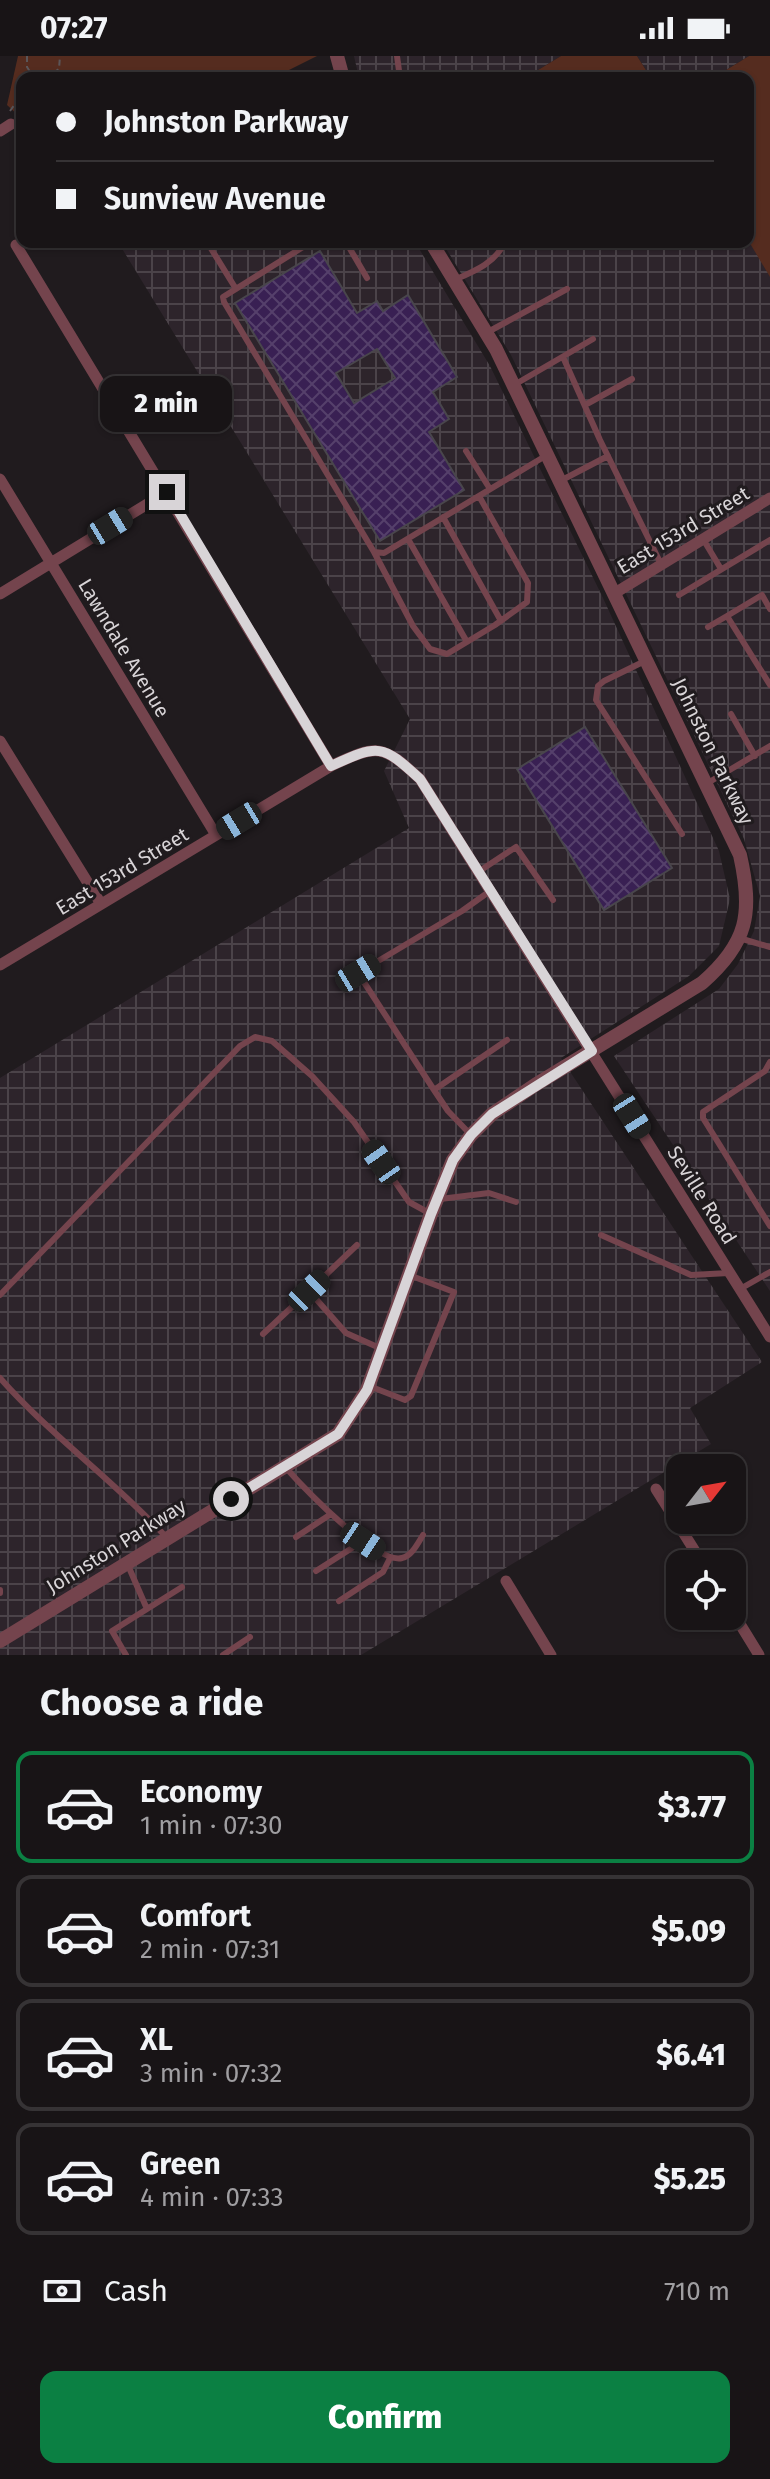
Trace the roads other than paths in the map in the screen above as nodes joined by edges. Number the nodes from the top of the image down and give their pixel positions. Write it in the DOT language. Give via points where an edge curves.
graph roads {
  1 [pos="10,118"];
  2 [pos="0,131"];
  3 [pos="18,248"];
  4 [pos="211,248"];
  5 [pos="301,248"];
  6 [pos="350,248"];
  7 [pos="435,248"];
  8 [pos="502,248"];
  9 [pos="367,278"];
  10 [pos="454,280"];
  11 [pos="236,289"];
  12 [pos="567,289"];
  13 [pos="486,333"];
  14 [pos="593,339"];
  15 [pos="563,357"];
  16 [pos="632,379"];
  17 [pos="514,385"];
  18 [pos="585,405"];
  19 [pos="466,451"];
  20 [pos="547,454"];
  21 [pos="608,456"];
  22 [pos="0,479"];
  23 [pos="560,481"];
  24 [pos="490,489"];
  25 [pos="167,492"];
  26 [pos="479,496"];
  27 [pos="770,498"];
  28 [pos="443,517"];
  29 [pos="408,539"];
  30 [pos="703,539"];
  31 [pos="770,540"];
  32 [pos="374,552"];
  33 [pos="51,563"];
  34 [pos="661,564"];
  35 [pos="721,569"];
  36 [pos="770,590"];
  37 [pos="615,593"];
  38 [pos="0,594"];
  39 [pos="679,595"];
  40 [pos="762,595"];
  41 [pos="770,609"];
  42 [pos="727,616"];
  43 [pos="501,621"];
  44 [pos="708,627"];
  45 [pos="467,642"];
  46 [pos="647,660"];
  47 [pos="770,685"];
  48 [pos="731,714"];
  49 [pos="0,741"];
  50 [pos="770,746"];
  51 [pos="391,753"];
  52 [pos="755,756"];
  53 [pos="331,766"];
  54 [pos="706,784"];
  55 [pos="682,834"];
  56 [pos="216,835"];
  57 [pos="478,872"];
  58 [pos="490,891"];
  59 [pos="553,900"];
  60 [pos="101,904"];
  61 [pos="739,938"];
  62 [pos="770,947"];
  63 [pos="0,965"];
  64 [pos="507,1040"];
  65 [pos="592,1051"];
  66 [pos="770,1062"];
  67 [pos="434,1090"];
  68 [pos="471,1135"];
  69 [pos="437,1199"];
  70 [pos="516,1202"];
  71 [pos="431,1214"];
  72 [pos="770,1226"];
  73 [pos="601,1235"];
  74 [pos="357,1245"];
  75 [pos="770,1272"];
  76 [pos="730,1273"];
  77 [pos="409,1275"];
  78 [pos="740,1289"];
  79 [pos="309,1291"];
  80 [pos="0,1295"];
  81 [pos="263,1334"];
  82 [pos="770,1337"];
  83 [pos="382,1349"];
  84 [pos="0,1378"];
  85 [pos="369,1386"];
  86 [pos="286,1468"];
  87 [pos="656,1489"];
  88 [pos="331,1514"];
  89 [pos="423,1535"];
  90 [pos="296,1537"];
  91 [pos="167,1538"];
  92 [pos="363,1541"];
  93 [pos="694,1550"];
  94 [pos="390,1558"];
  95 [pos="127,1563"];
  96 [pos="316,1571"];
  97 [pos="506,1581"];
  98 [pos="182,1587"];
  99 [pos="339,1601"];
  100 [pos="147,1609"];
  101 [pos="744,1630"];
  102 [pos="250,1637"];
  103 [pos="0,1641"];
  104 [pos="126,1655"];
  105 [pos="223,1655"];
  106 [pos="551,1655"];
  107 [pos="759,1655"];
  1 -- 2 [label="street"];
  3 -- 25 [label="street"];
  4 -- 11 [label="lane"];
  5 -- 11 [label="lane"];
  6 -- 9 [label="lane"];
  7 -- 10 [label="street, Johnston Parkway"];
  8 -- 10 [label="lane" via="485,266"];
  10 -- 13 [label="street, Johnston Parkway"];
  11 -- 32 [label="lane" via="223,297 224,302"];
  12 -- 13 [label="lane"];
  13 -- 17 [label="street, Johnston Parkway"];
  14 -- 15 [label="lane"];
  15 -- 17 [label="lane"];
  15 -- 18 [label="lane"];
  16 -- 18 [label="lane"];
  17 -- 20 [label="street, Johnston Parkway"];
  18 -- 21 [label="lane"];
  19 -- 24 [label="lane"];
  20 -- 23 [label="street, Johnston Parkway"];
  20 -- 24 [label="lane"];
  21 -- 23 [label="lane"];
  21 -- 34 [label="lane"];
  22 -- 33 [label="street, Lawndale Avenue"];
  23 -- 37 [label="street, Johnston Parkway"];
  24 -- 26 [label="lane"];
  25 -- 33 [label="street"];
  25 -- 53 [label="street"];
  26 -- 28 [label="lane"];
  26 -- 43 [label="lane" via="528,583 527,602"];
  27 -- 30 [label="street, East 153rd Street"];
  28 -- 29 [label="lane"];
  28 -- 43 [label="lane"];
  29 -- 32 [label="lane" via="384,553"];
  29 -- 45 [label="lane"];
  30 -- 34 [label="street, East 153rd Street"];
  30 -- 35 [label="lane"];
  31 -- 35 [label="lane"];
  32 -- 45 [label="lane" via="430,649 447,654"];
  33 -- 38 [label="street"];
  33 -- 56 [label="street, Lawndale Avenue"];
  34 -- 37 [label="street, East 153rd Street"];
  35 -- 39 [label="lane"];
  36 -- 40 [label="lane"];
  37 -- 46 [label="street, Johnston Parkway"];
  40 -- 41 [label="lane"];
  40 -- 42 [label="lane"];
  42 -- 44 [label="lane"];
  42 -- 47 [label="lane"];
  43 -- 45 [label="lane"];
  46 -- 54 [label="street, Johnston Parkway"];
  46 -- 55 [label="lane" via="604,681 596,700"];
  48 -- 52 [label="lane"];
  49 -- 60 [label="street"];
  50 -- 52 [label="lane"];
  51 -- 53 [label="street, East 153rd Street" via="363,751"];
  51 -- 57 [label="street, Seville Road" via="420,779"];
  52 -- 54 [label="lane"];
  53 -- 56 [label="street, East 153rd Street"];
  54 -- 61 [label="street, Johnston Parkway" via="740,855 748,888"];
  56 -- 60 [label="street, East 153rd Street"];
  57 -- 58 [label="street, Seville Road"];
  57 -- 59 [label="lane" via="516,847"];
  58 -- 65 [label="street, Seville Road"];
  58 -- 67 [label="lane" via="358,973"];
  60 -- 63 [label="street, East 153rd Street"];
  61 -- 62 [label="lane"];
  61 -- 65 [label="street, Johnston Parkway" via="702,983"];
  64 -- 67 [label="lane"];
  65 -- 68 [label="street, Johnston Parkway" via="492,1114"];
  65 -- 76 [label="street, Seville Road"];
  66 -- 72 [label="lane" via="765,1071 703,1112 703,1118"];
  67 -- 68 [label="lane"];
  68 -- 69 [label="street, Johnston Parkway" via="453,1160"];
  69 -- 70 [label="lane" via="489,1193"];
  69 -- 71 [label="street, Johnston Parkway"];
  71 -- 77 [label="street, Johnston Parkway"];
  71 -- 80 [label="lane" via="409,1202 354,1122 312,1076 272,1041 255,1037 240,1046"];
  73 -- 76 [label="lane" via="691,1275"];
  74 -- 79 [label="lane"];
  75 -- 78 [label="lane"];
  76 -- 78 [label="street, Seville Road"];
  77 -- 83 [label="street, Johnston Parkway"];
  77 -- 85 [label="lane" via="454,1292 411,1396 405,1400"];
  78 -- 82 [label="street, Seville Road"];
  79 -- 81 [label="lane"];
  79 -- 83 [label="lane" via="346,1333"];
  83 -- 85 [label="street, Johnston Parkway"];
  84 -- 91 [label="lane"];
  85 -- 86 [label="street, Johnston Parkway" via="338,1434"];
  86 -- 88 [label="lane"];
  86 -- 91 [label="street, Johnston Parkway"];
  87 -- 93 [label="street"];
  88 -- 90 [label="lane"];
  88 -- 92 [label="lane"];
  89 -- 94 [label="lane" via="411,1553"];
  91 -- 95 [label="street, Johnston Parkway"];
  92 -- 94 [label="lane"];
  92 -- 96 [label="lane"];
  94 -- 99 [label="lane" via="383,1572"];
  95 -- 100 [label="lane"];
  95 -- 103 [label="street, Johnston Parkway"];
  97 -- 106 [label="street"];
  98 -- 100 [label="lane"];
  100 -- 104 [label="lane" via="112,1631"];
  101 -- 107 [label="street"];
  102 -- 105 [label="lane"];
}
